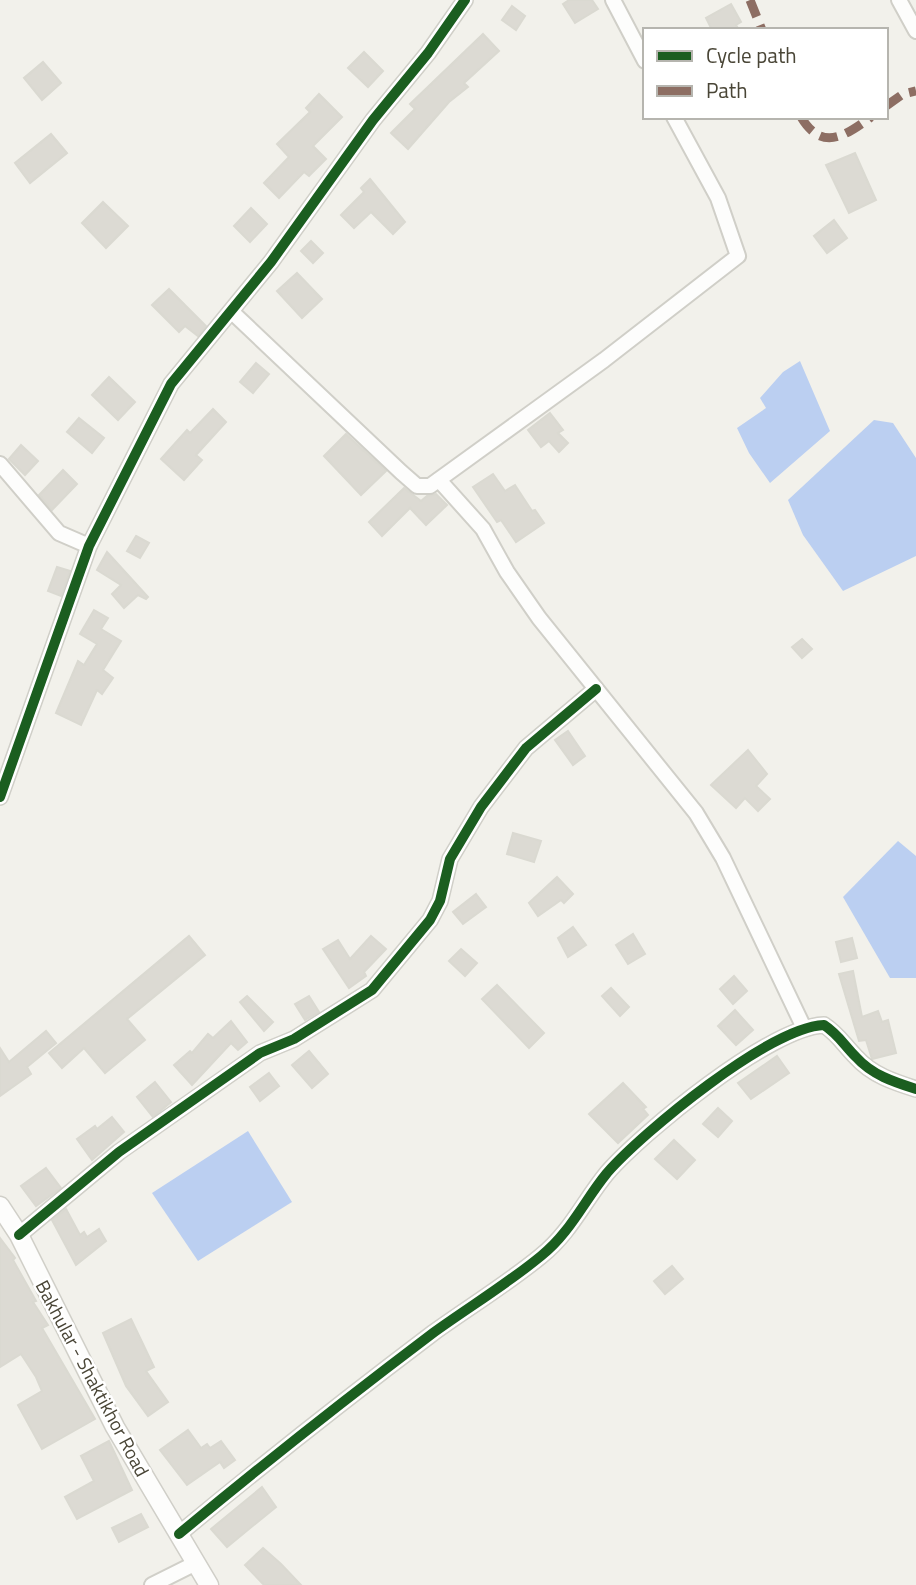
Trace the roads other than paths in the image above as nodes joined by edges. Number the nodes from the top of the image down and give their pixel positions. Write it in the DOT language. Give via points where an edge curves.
graph roads {
  1 [pos="465,0"];
  2 [pos="613,0"];
  3 [pos="899,0"];
  4 [pos="916,32"];
  5 [pos="643,57"];
  6 [pos="675,119"];
  7 [pos="232,312"];
  8 [pos="0,464"];
  9 [pos="439,480"];
  10 [pos="89,547"];
  11 [pos="596,688"];
  12 [pos="0,797"];
  13 [pos="804,1028"];
  14 [pos="916,1089"];
  15 [pos="0,1206"];
  16 [pos="19,1235"];
  17 [pos="178,1534"];
  18 [pos="196,1563"];
  19 [pos="152,1585"];
  20 [pos="209,1585"];
  1 -- 7 [label="street"];
  2 -- 5 [label="street"];
  3 -- 4 [label="street"];
  6 -- 9 [label="street" via="718,198 738,256"];
  7 -- 9 [label="street" via="417,486"];
  7 -- 10 [label="street" via="171,384"];
  8 -- 10 [label="street" via="59,533"];
  9 -- 11 [label="street" via="483,529 507,572"];
  10 -- 12 [label="street"];
  11 -- 13 [label="street" via="696,813 723,858"];
  11 -- 16 [label="street" via="526,748 481,807 450,859 440,901 430,920 372,990 294,1039 251,1059 119,1152"];
  13 -- 14 [label="street" via="824,1025 872,1070"];
  13 -- 17 [label="street" via="758,1052 685,1103 607,1174 576,1221 541,1256 365,1385"];
  15 -- 16 [label="street, Bakhular - Shaktikhor Road"];
  16 -- 17 [label="street, Bakhular - Shaktikhor Road" via="115,1427"];
  17 -- 18 [label="street, Bakhular - Shaktikhor Road"];
  18 -- 19 [label="street"];
  18 -- 20 [label="street, Bakhular - Shaktikhor Road"];
}
